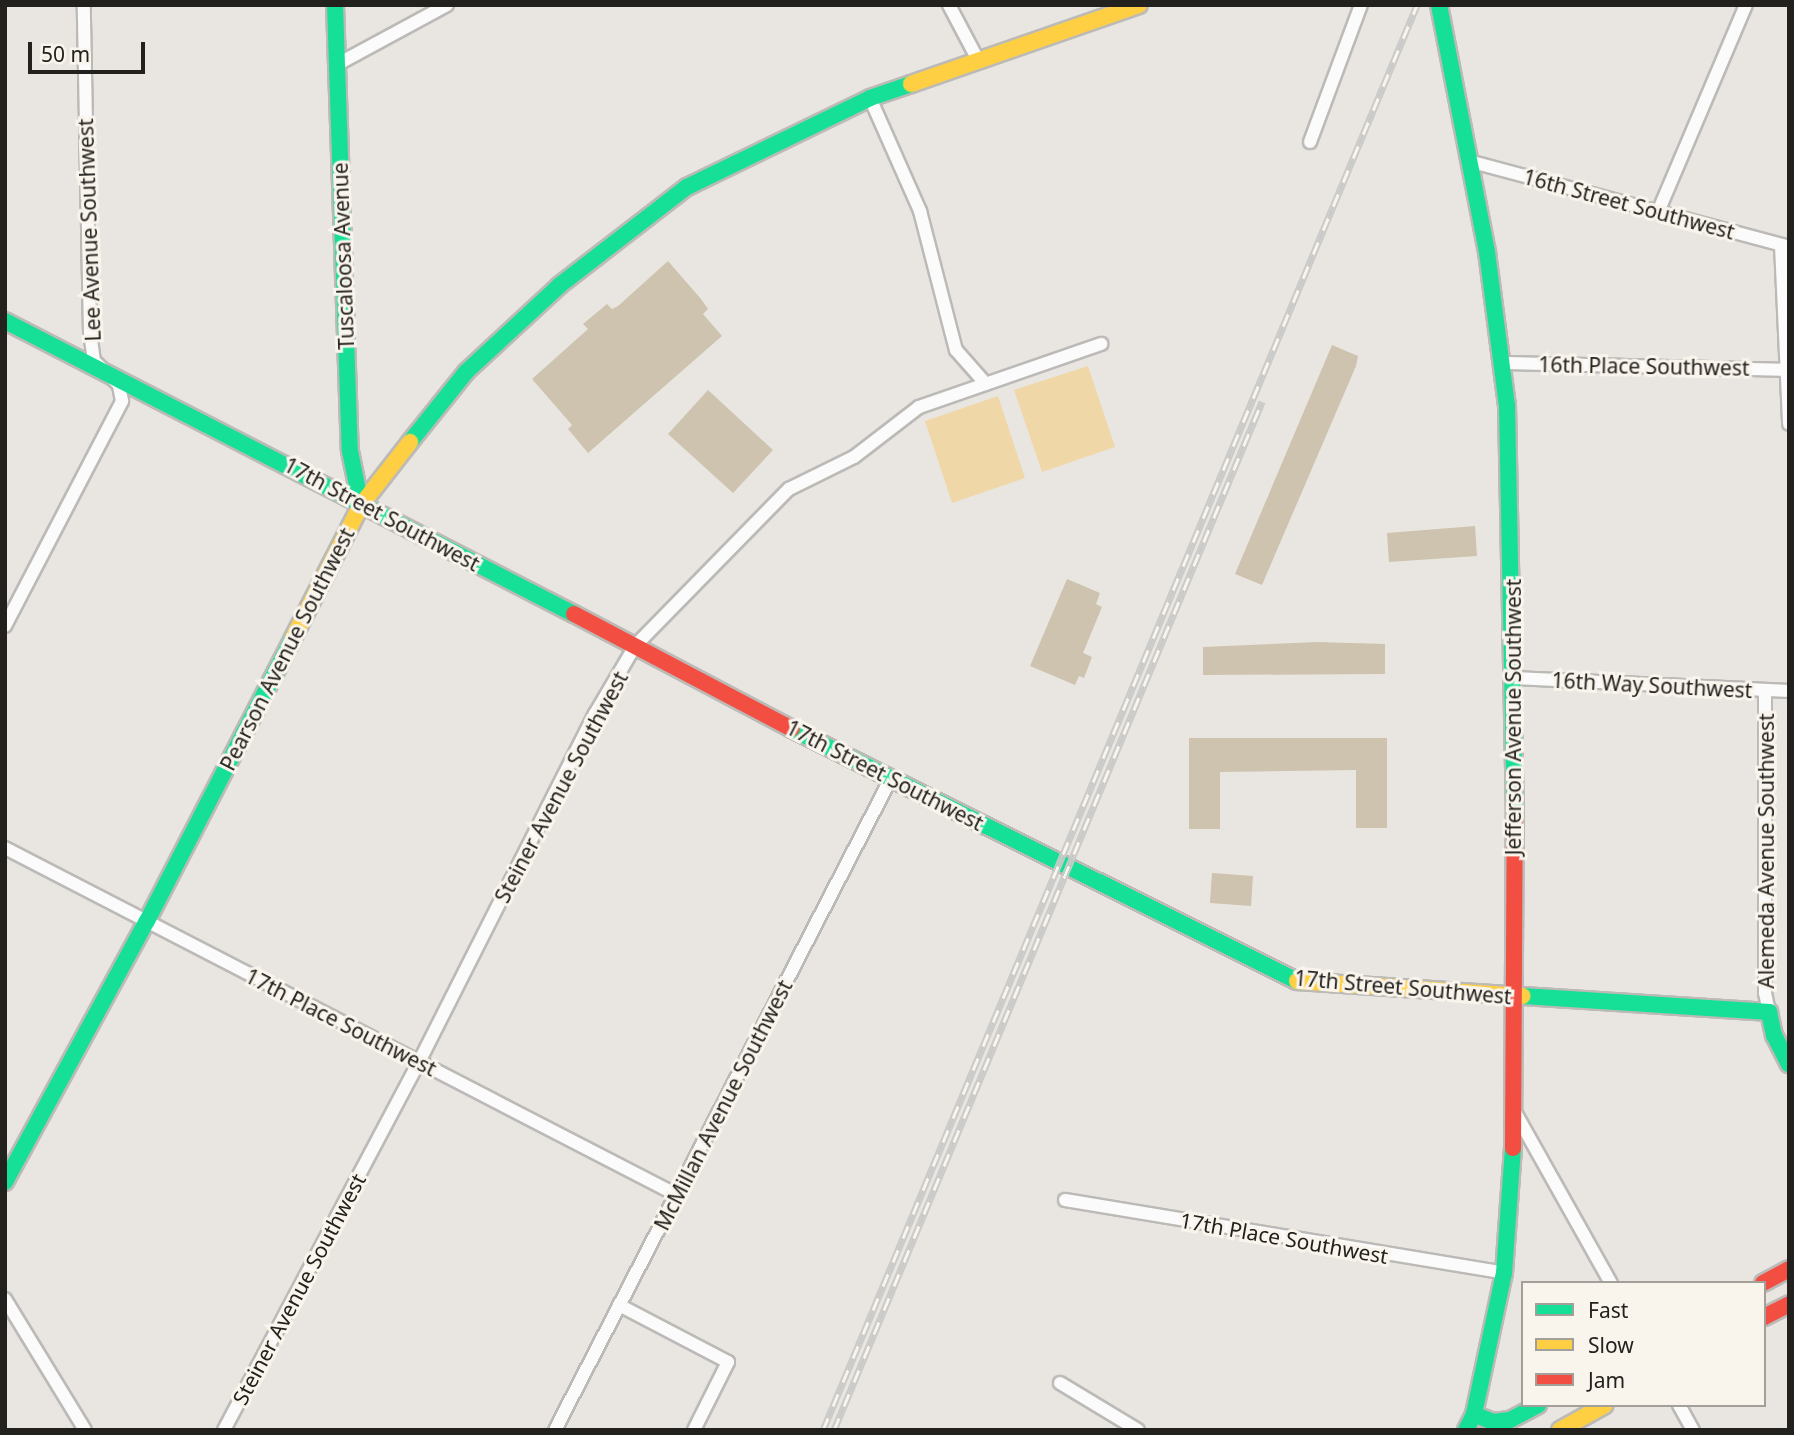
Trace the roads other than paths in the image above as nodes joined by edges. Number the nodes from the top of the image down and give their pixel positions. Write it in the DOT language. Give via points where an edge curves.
graph roads {
  1 [pos="84,5"];
  2 [pos="335,5"];
  3 [pos="447,5"];
  4 [pos="948,5"];
  5 [pos="1139,5"];
  6 [pos="1361,5"];
  7 [pos="1439,5"];
  8 [pos="1746,5"];
  9 [pos="978,60"];
  10 [pos="337,65"];
  11 [pos="870,98"];
  12 [pos="1310,142"];
  13 [pos="1469,161"];
  14 [pos="1658,212"];
  15 [pos="1785,246"];
  16 [pos="5,321"];
  17 [pos="1101,344"];
  18 [pos="1502,363"];
  19 [pos="1785,370"];
  20 [pos="105,373"];
  21 [pos="986,384"];
  22 [pos="1788,399"];
  23 [pos="1789,424"];
  24 [pos="361,505"];
  25 [pos="5,626"];
  26 [pos="635,646"];
  27 [pos="1515,678"];
  28 [pos="1765,690"];
  29 [pos="1789,691"];
  30 [pos="890,780"];
  31 [pos="5,848"];
  32 [pos="147,920"];
  33 [pos="1514,998"];
  34 [pos="1769,1012"];
  35 [pos="419,1062"];
  36 [pos="1789,1064"];
  37 [pos="1516,1114"];
  38 [pos="5,1182"];
  39 [pos="677,1195"];
  40 [pos="1065,1200"];
  41 [pos="1789,1269"];
  42 [pos="1504,1273"];
  43 [pos="1610,1281"];
  44 [pos="1766,1281"];
  45 [pos="5,1299"];
  46 [pos="1789,1304"];
  47 [pos="619,1305"];
  48 [pos="1766,1316"];
  49 [pos="1060,1382"];
  50 [pos="1534,1407"];
  51 [pos="1601,1407"];
  52 [pos="1680,1407"];
  53 [pos="1474,1414"];
  54 [pos="85,1430"];
  55 [pos="224,1430"];
  56 [pos="555,1430"];
  57 [pos="694,1430"];
  58 [pos="1138,1430"];
  59 [pos="1466,1430"];
  60 [pos="1560,1430"];
  61 [pos="1693,1430"];
  1 -- 20 [label="street, Lee Avenue Southwest" via="90,332 94,361"];
  2 -- 10 [label="street, Tuscaloosa Avenue"];
  3 -- 10 [label="street"];
  4 -- 9 [label="street"];
  5 -- 9 [label="street, Pearson Avenue Southwest"];
  6 -- 12 [label="street"];
  7 -- 13 [label="street, Jefferson Avenue Southwest"];
  8 -- 14 [label="street"];
  9 -- 11 [label="street, Pearson Avenue Southwest"];
  10 -- 24 [label="street, Tuscaloosa Avenue" via="350,451"];
  11 -- 21 [label="street" via="920,211 956,350"];
  11 -- 24 [label="street, Pearson Avenue Southwest" via="687,187 560,285 466,372"];
  13 -- 14 [label="street, 16th Street Southwest"];
  13 -- 18 [label="street, Jefferson Avenue Southwest"];
  14 -- 15 [label="street, 16th Street Southwest"];
  15 -- 19 [label="street"];
  16 -- 20 [label="street, 17th Street Southwest"];
  17 -- 21 [label="street, Steiner Avenue Southwest"];
  18 -- 19 [label="street, 16th Place Southwest"];
  18 -- 27 [label="street, Jefferson Avenue Southwest"];
  19 -- 22 [label="street"];
  20 -- 24 [label="street, 17th Street Southwest" via="218,427"];
  20 -- 25 [label="street, Lee Avenue Southwest" via="120,385 122,401"];
  21 -- 26 [label="street, Steiner Avenue Southwest" via="919,407 854,457 789,489"];
  22 -- 23 [label="street"];
  24 -- 26 [label="street, 17th Street Southwest"];
  24 -- 32 [label="street, Pearson Avenue Southwest"];
  26 -- 30 [label="street, 17th Street Southwest"];
  26 -- 35 [label="street, Steiner Avenue Southwest" via="595,714"];
  27 -- 28 [label="street, 16th Way Southwest"];
  27 -- 33 [label="street, Jefferson Avenue Southwest"];
  28 -- 29 [label="street, 16th Way Southwest"];
  28 -- 34 [label="street, Alemeda Avenue Southwest" via="1765,993"];
  30 -- 33 [label="street, 17th Street Southwest" via="1299,982"];
  30 -- 39 [label="street, McMillan Avenue Southwest"];
  31 -- 32 [label="street, 17th Place Southwest"];
  32 -- 35 [label="street, 17th Place Southwest"];
  32 -- 38 [label="street, Pearson Avenue Southwest"];
  33 -- 34 [label="street, 17th Street Southwest"];
  33 -- 37 [label="street, Jefferson Avenue Southwest"];
  34 -- 36 [label="street" via="1774,1035"];
  35 -- 39 [label="street, 17th Place Southwest"];
  35 -- 55 [label="street, Steiner Avenue Southwest"];
  37 -- 42 [label="street, Jefferson Avenue Southwest"];
  37 -- 43 [label="street"];
  39 -- 47 [label="street, McMillan Avenue Southwest"];
  40 -- 42 [label="street, 17th Place Southwest"];
  41 -- 44 [label="street"];
  42 -- 53 [label="street, Jefferson Avenue Southwest"];
  45 -- 54 [label="street"];
  46 -- 48 [label="street"];
  47 -- 56 [label="street, McMillan Avenue Southwest"];
  47 -- 57 [label="street" via="728,1362"];
  49 -- 58 [label="street"];
  50 -- 53 [label="street" via="1510,1420 1493,1422"];
  51 -- 60 [label="street"];
  52 -- 61 [label="street"];
  53 -- 59 [label="street, Jefferson Avenue Southwest"];
}
